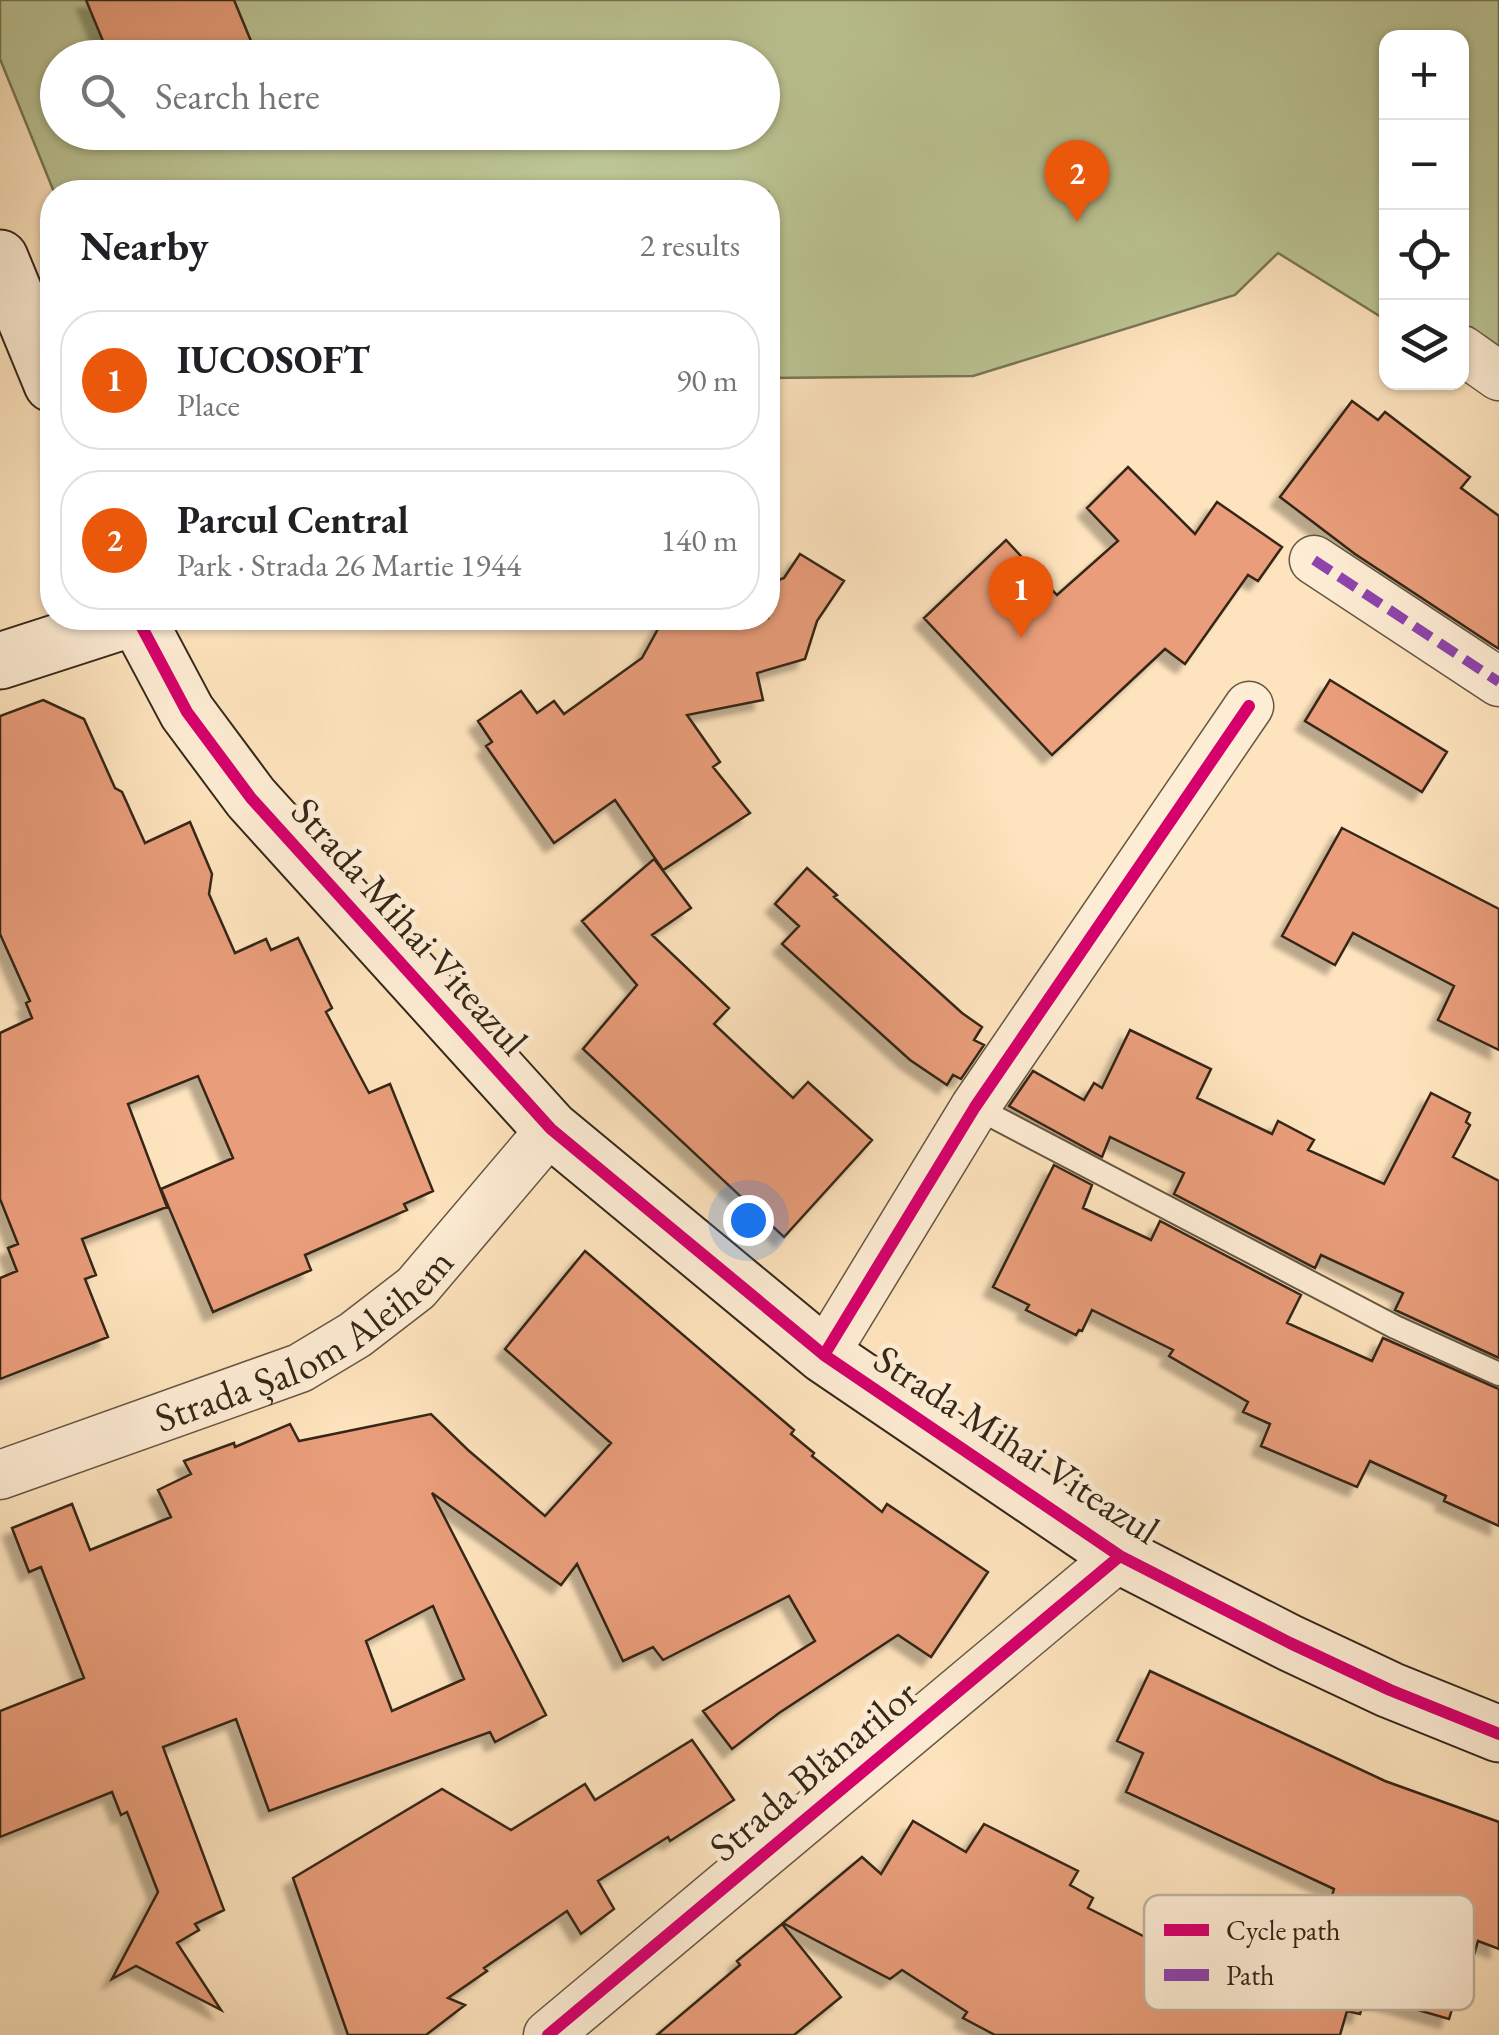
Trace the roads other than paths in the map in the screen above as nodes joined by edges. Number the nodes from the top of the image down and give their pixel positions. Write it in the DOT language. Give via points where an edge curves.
graph roads {
  1 [pos="0,258"];
  2 [pos="40,355"];
  3 [pos="1469,355"];
  4 [pos="1499,376"];
  5 [pos="1314,560"];
  6 [pos="97,630"];
  7 [pos="142,630"];
  8 [pos="0,661"];
  9 [pos="1499,682"];
  10 [pos="1249,706"];
  11 [pos="975,1107"];
  12 [pos="550,1129"];
  13 [pos="824,1356"];
  14 [pos="1499,1374"];
  15 [pos="0,1475"];
  16 [pos="1120,1556"];
  17 [pos="1499,1734"];
  18 [pos="548,2035"];
  1 -- 2 [label="street"];
  3 -- 4 [label="street"];
  5 -- 9 [label="street"];
  6 -- 8 [label="street"];
  7 -- 12 [label="street, Strada Mihai Viteazul" via="187,712 251,798"];
  10 -- 11 [label="street"];
  11 -- 13 [label="street"];
  11 -- 14 [label="lane" via="1395,1327"];
  12 -- 13 [label="street, Strada Mihai Viteazul"];
  12 -- 15 [label="street, Strada Șalom Aleihem" via="416,1288 355,1335 300,1368"];
  13 -- 16 [label="street, Strada Mihai Viteazul"];
  16 -- 17 [label="street, Strada Mihai Viteazul" via="1356,1674"];
  16 -- 18 [label="street, Strada Blănarilor"];
}
